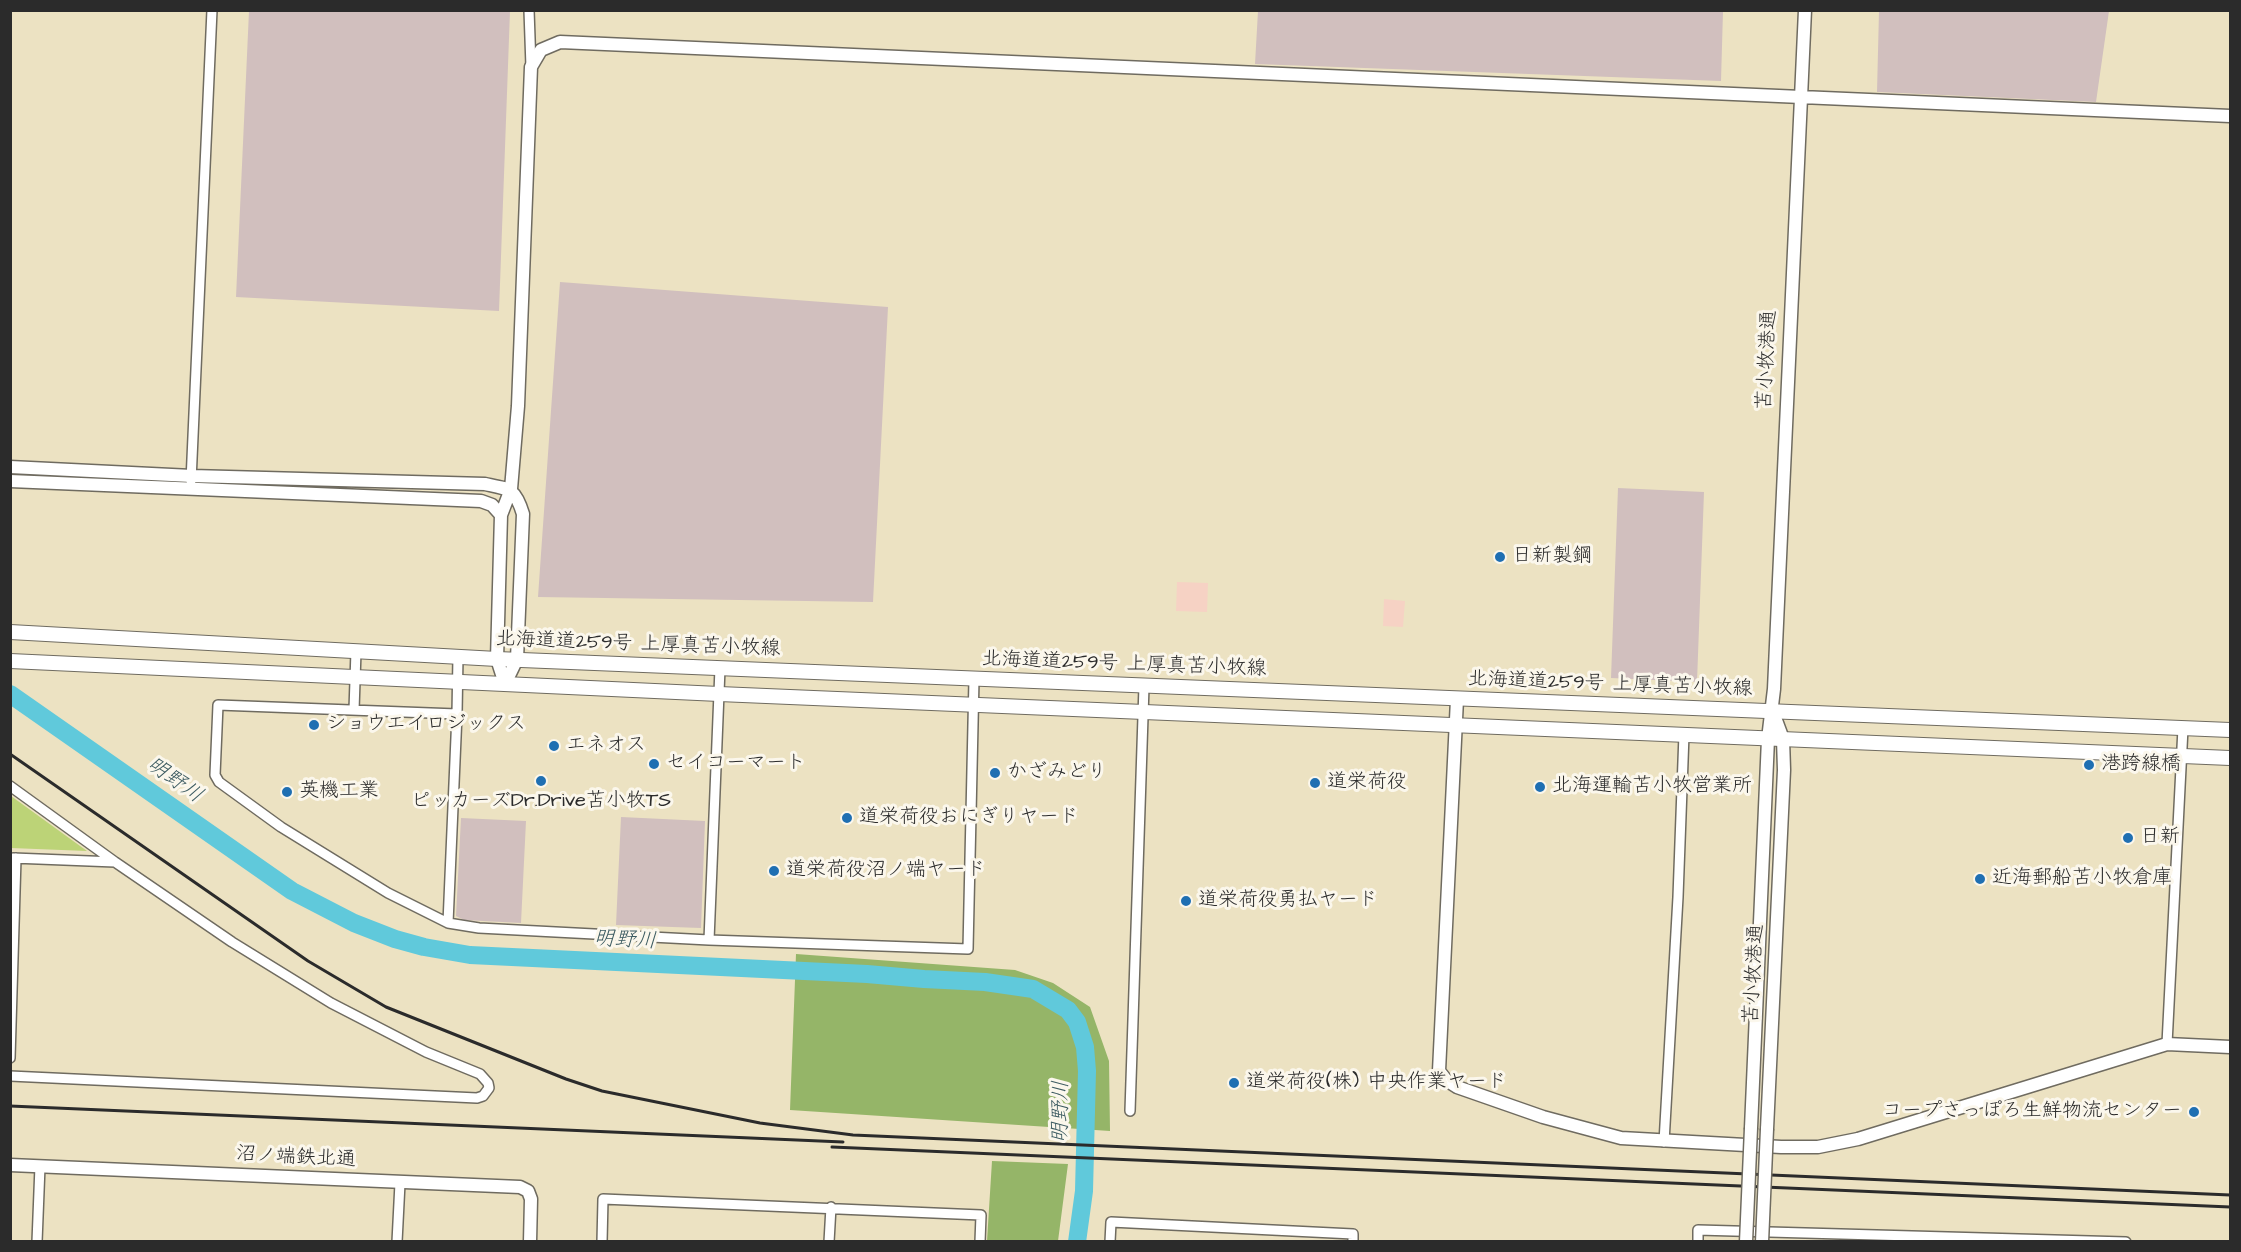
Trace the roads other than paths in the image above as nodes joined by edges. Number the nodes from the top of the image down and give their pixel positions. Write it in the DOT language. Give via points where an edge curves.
graph roads {
  1 [pos="212,10"];
  2 [pos="529,10"];
  3 [pos="1805,10"];
  4 [pos="531,67"];
  5 [pos="1800,96"];
  6 [pos="2230,116"];
  7 [pos="10,467"];
  8 [pos="10,481"];
  9 [pos="191,483"];
  10 [pos="511,489"];
  11 [pos="501,515"];
  12 [pos="13,633"];
  13 [pos="356,651"];
  14 [pos="458,656"];
  15 [pos="497,659"];
  16 [pos="517,659"];
  17 [pos="10,661"];
  18 [pos="720,668"];
  19 [pos="355,677"];
  20 [pos="974,679"];
  21 [pos="456,682"];
  22 [pos="505,684"];
  23 [pos="1144,686"];
  24 [pos="719,694"];
  25 [pos="1457,699"];
  26 [pos="973,705"];
  27 [pos="354,710"];
  28 [pos="1772,711"];
  29 [pos="1143,712"];
  30 [pos="457,714"];
  31 [pos="1457,725"];
  32 [pos="2183,728"];
  33 [pos="2230,730"];
  34 [pos="1684,734"];
  35 [pos="1768,739"];
  36 [pos="1783,739"];
  37 [pos="2181,756"];
  38 [pos="2230,758"];
  39 [pos="10,786"];
  40 [pos="13,858"];
  41 [pos="115,862"];
  42 [pos="448,923"];
  43 [pos="709,940"];
  44 [pos="2167,1044"];
  45 [pos="2230,1047"];
  46 [pos="10,1058"];
  47 [pos="10,1076"];
  48 [pos="1130,1111"];
  49 [pos="1664,1142"];
  50 [pos="10,1165"];
  51 [pos="40,1166"];
  52 [pos="400,1183"];
  53 [pos="831,1207"];
  54 [pos="1782,1237"];
  55 [pos="37,1242"];
  56 [pos="397,1242"];
  57 [pos="530,1242"];
  58 [pos="602,1242"];
  59 [pos="829,1242"];
  60 [pos="980,1242"];
  61 [pos="1110,1242"];
  62 [pos="1353,1242"];
  63 [pos="1698,1242"];
  64 [pos="1746,1242"];
  65 [pos="1762,1242"];
  66 [pos="2126,1242"];
  1 -- 9 [label="street"];
  2 -- 4 [label="street"];
  3 -- 5 [label="street, 苫小牧港通"];
  4 -- 5 [label="street" via="541,50 560,42"];
  4 -- 10 [label="street"];
  5 -- 6 [label="street"];
  5 -- 28 [label="street, 苫小牧港通"];
  7 -- 9 [label="street"];
  8 -- 9 [label="street"];
  9 -- 10 [label="street" via="485,484"];
  9 -- 11 [label="street" via="481,501 492,505"];
  10 -- 11 [label="street"];
  10 -- 16 [label="street" via="523,514"];
  11 -- 15 [label="street"];
  12 -- 13 [label="main road, 北海道道259号 上厚真苫小牧線"];
  13 -- 14 [label="main road, 北海道道259号 上厚真苫小牧線"];
  13 -- 19 [label="street"];
  14 -- 15 [label="main road, 北海道道259号 上厚真苫小牧線"];
  14 -- 21 [label="street"];
  15 -- 16 [label="main road, 北海道道259号 上厚真苫小牧線"];
  15 -- 22 [label="street"];
  16 -- 18 [label="main road, 北海道道259号 上厚真苫小牧線"];
  16 -- 22 [label="street"];
  17 -- 19 [label="main road"];
  18 -- 20 [label="main road, 北海道道259号 上厚真苫小牧線"];
  18 -- 24 [label="street"];
  19 -- 21 [label="main road"];
  19 -- 27 [label="street"];
  20 -- 23 [label="main road, 北海道道259号 上厚真苫小牧線"];
  20 -- 26 [label="street"];
  21 -- 22 [label="main road"];
  21 -- 30 [label="street"];
  22 -- 24 [label="main road"];
  23 -- 25 [label="main road, 北海道道259号 上厚真苫小牧線"];
  23 -- 29 [label="street"];
  24 -- 26 [label="main road"];
  24 -- 43 [label="street"];
  25 -- 28 [label="main road, 北海道道259号 上厚真苫小牧線"];
  25 -- 31 [label="street"];
  26 -- 29 [label="main road"];
  26 -- 43 [label="street" via="968,949"];
  27 -- 30 [label="street"];
  27 -- 42 [label="street" via="218,705 215,775 219,782 314,849"];
  28 -- 32 [label="main road, 北海道道259号 上厚真苫小牧線"];
  28 -- 35 [label="street, 苫小牧港通"];
  28 -- 36 [label="street, 苫小牧港通"];
  29 -- 31 [label="main road"];
  29 -- 48 [label="street"];
  30 -- 42 [label="street"];
  31 -- 34 [label="main road"];
  31 -- 49 [label="street" via="1439,1071 1457,1086 1543,1118 1621,1138"];
  32 -- 33 [label="main road, 北海道道259号 上厚真苫小牧線"];
  32 -- 37 [label="street"];
  34 -- 35 [label="main road"];
  34 -- 49 [label="street"];
  35 -- 36 [label="main road"];
  35 -- 64 [label="street, 苫小牧港通, bridge"];
  36 -- 37 [label="main road"];
  36 -- 65 [label="street, 苫小牧港通, bridge"];
  37 -- 38 [label="main road"];
  37 -- 44 [label="street"];
  39 -- 41 [label="street"];
  40 -- 41 [label="street"];
  40 -- 46 [label="street"];
  41 -- 47 [label="street" via="232,942 331,1002 426,1052 480,1074 488,1083 487,1093 477,1098"];
  42 -- 43 [label="street"];
  44 -- 45 [label="street"];
  44 -- 49 [label="street" via="1858,1140 1818,1148"];
  50 -- 51 [label="street, 沼ノ端鉄北通"];
  51 -- 52 [label="street, 沼ノ端鉄北通"];
  51 -- 55 [label="street"];
  52 -- 56 [label="street"];
  52 -- 57 [label="street, 沼ノ端鉄北通" via="520,1187 528,1191 531,1199"];
  53 -- 58 [label="street" via="603,1199"];
  53 -- 59 [label="street"];
  53 -- 60 [label="street" via="981,1215"];
  54 -- 63 [label="street" via="1698,1230"];
  54 -- 66 [label="street"];
  61 -- 62 [label="street" via="1111,1222 1353,1234"];
}
